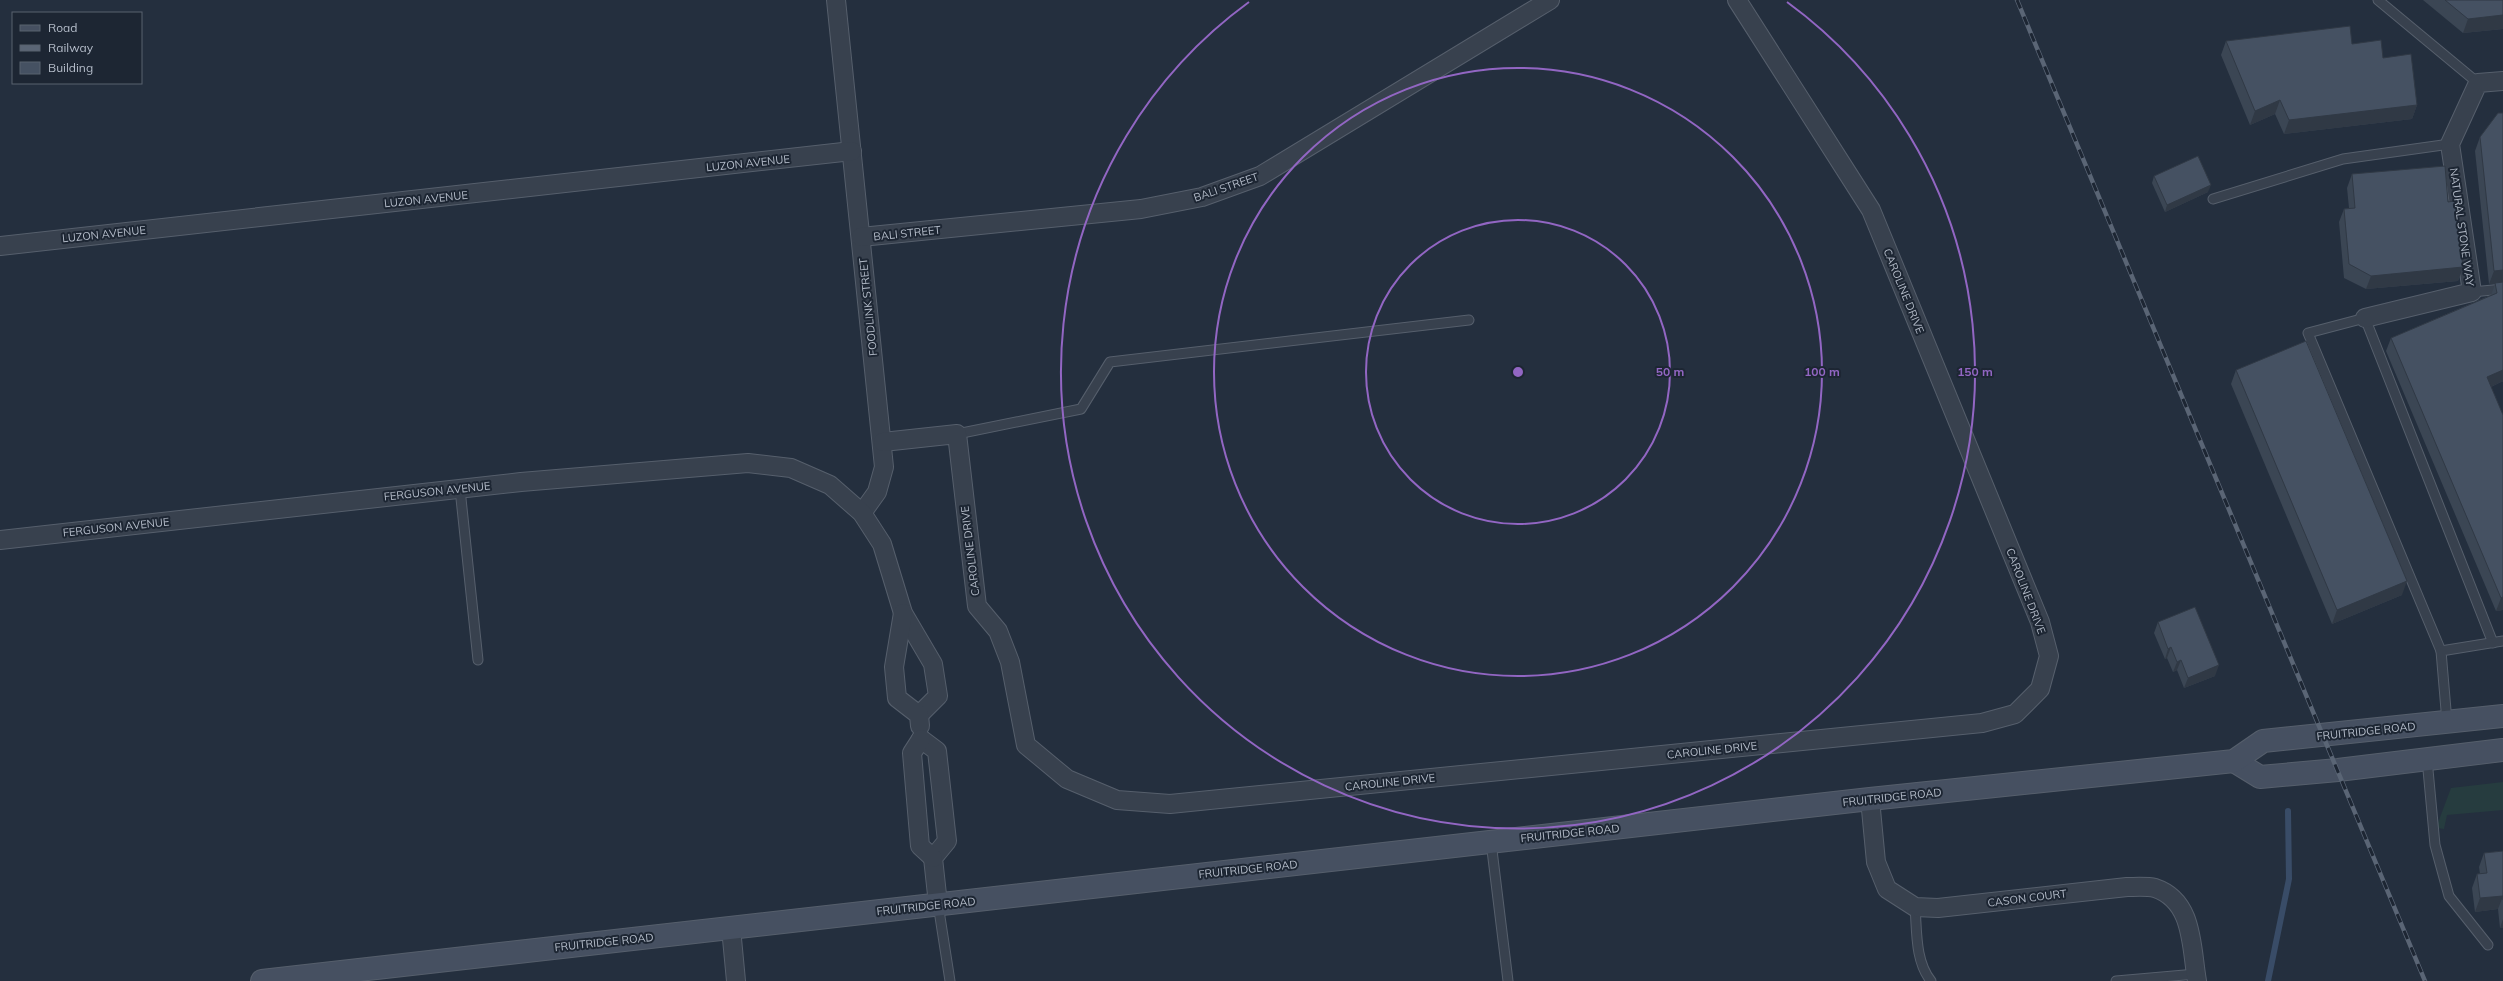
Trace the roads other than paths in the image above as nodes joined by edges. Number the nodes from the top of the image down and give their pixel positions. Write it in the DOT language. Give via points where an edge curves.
graph roads {
  1 [pos="836,0"];
  2 [pos="1737,0"];
  3 [pos="2378,0"];
  4 [pos="1547,1"];
  5 [pos="2503,80"];
  6 [pos="2478,83"];
  7 [pos="2450,144"];
  8 [pos="852,151"];
  9 [pos="2213,199"];
  10 [pos="861,237"];
  11 [pos="0,246"];
  12 [pos="2503,289"];
  13 [pos="2472,292"];
  14 [pos="2365,318"];
  15 [pos="1469,320"];
  16 [pos="957,434"];
  17 [pos="883,442"];
  18 [pos="460,489"];
  19 [pos="862,513"];
  20 [pos="0,540"];
  21 [pos="904,613"];
  22 [pos="2503,641"];
  23 [pos="2493,643"];
  24 [pos="2441,651"];
  25 [pos="478,660"];
  26 [pos="919,714"];
  27 [pos="2503,716"];
  28 [pos="2447,722"];
  29 [pos="920,740"];
  30 [pos="2503,750"];
  31 [pos="2426,759"];
  32 [pos="2234,761"];
  33 [pos="1870,799"];
  34 [pos="1491,842"];
  35 [pos="933,858"];
  36 [pos="938,904"];
  37 [pos="1915,907"];
  38 [pos="730,928"];
  39 [pos="2488,945"];
  40 [pos="363,975"];
  41 [pos="2196,978"];
  42 [pos="262,981"];
  43 [pos="736,981"];
  44 [pos="950,981"];
  45 [pos="1508,981"];
  46 [pos="1931,981"];
  47 [pos="2116,981"];
  1 -- 8 [label="street, FOODLINK STREET"];
  2 -- 16 [label="street, CAROLINE DRIVE" via="1870,210 2040,622 2049,656 2040,690 2015,714 1982,723 1170,804 1117,800 1067,779 1026,745 1010,662 998,631 977,606"];
  3 -- 6 [label="lane"];
  4 -- 10 [label="street, BALI STREET" via="1260,176 1202,197 1141,209"];
  5 -- 6 [label="street"];
  6 -- 7 [label="street"];
  7 -- 9 [label="lane" via="2343,159"];
  7 -- 13 [label="street, NATURAL STONE WAY"];
  8 -- 10 [label="street, FOODLINK STREET"];
  8 -- 11 [label="street, LUZON AVENUE"];
  10 -- 17 [label="street, FOODLINK STREET"];
  12 -- 13 [label="lane"];
  13 -- 14 [label="street, NATURAL STONE WAY"];
  14 -- 23 [label="lane"];
  14 -- 24 [label="lane" via="2308,333"];
  15 -- 16 [label="lane" via="1110,362 1081,409"];
  16 -- 17 [label="street"];
  17 -- 19 [label="street, FOODLINK STREET" via="884,467 877,492"];
  18 -- 19 [label="street, FERGUSON AVENUE" via="748,463 790,468 830,485"];
  18 -- 20 [label="street, FERGUSON AVENUE"];
  18 -- 25 [label="lane"];
  19 -- 21 [label="street, FERGUSON AVENUE" via="882,544"];
  21 -- 26 [label="street" via="894,667 897,698"];
  21 -- 26 [label="street, FERGUSON AVENUE" via="933,664 938,696"];
  22 -- 23 [label="lane"];
  23 -- 24 [label="lane"];
  24 -- 28 [label="lane"];
  26 -- 29 [label="street"];
  27 -- 28 [label="main road, FRUITRIDGE ROAD"];
  28 -- 32 [label="main road, FRUITRIDGE ROAD" via="2263,741"];
  29 -- 35 [label="street" via="912,753 920,846"];
  29 -- 35 [label="street" via="937,751 947,841"];
  30 -- 31 [label="main road"];
  31 -- 32 [label="main road" via="2260,777"];
  31 -- 39 [label="lane" via="2434,845 2449,896"];
  32 -- 33 [label="main road, FRUITRIDGE ROAD"];
  33 -- 34 [label="main road, FRUITRIDGE ROAD"];
  33 -- 37 [label="street" via="1876,862 1887,889"];
  34 -- 36 [label="main road, FRUITRIDGE ROAD"];
  34 -- 45 [label="lane"];
  35 -- 36 [label="street"];
  36 -- 38 [label="main road, FRUITRIDGE ROAD"];
  36 -- 44 [label="lane"];
  37 -- 41 [label="street, CASON COURT" via="1938,908 2127,886 2154,888 2178,901 2190,928"];
  37 -- 46 [label="lane" via="1919,953 1925,974"];
  38 -- 40 [label="main road, FRUITRIDGE ROAD"];
  38 -- 43 [label="street"];
  40 -- 42 [label="main road, FRUITRIDGE ROAD"];
  41 -- 47 [label="lane"];
}
